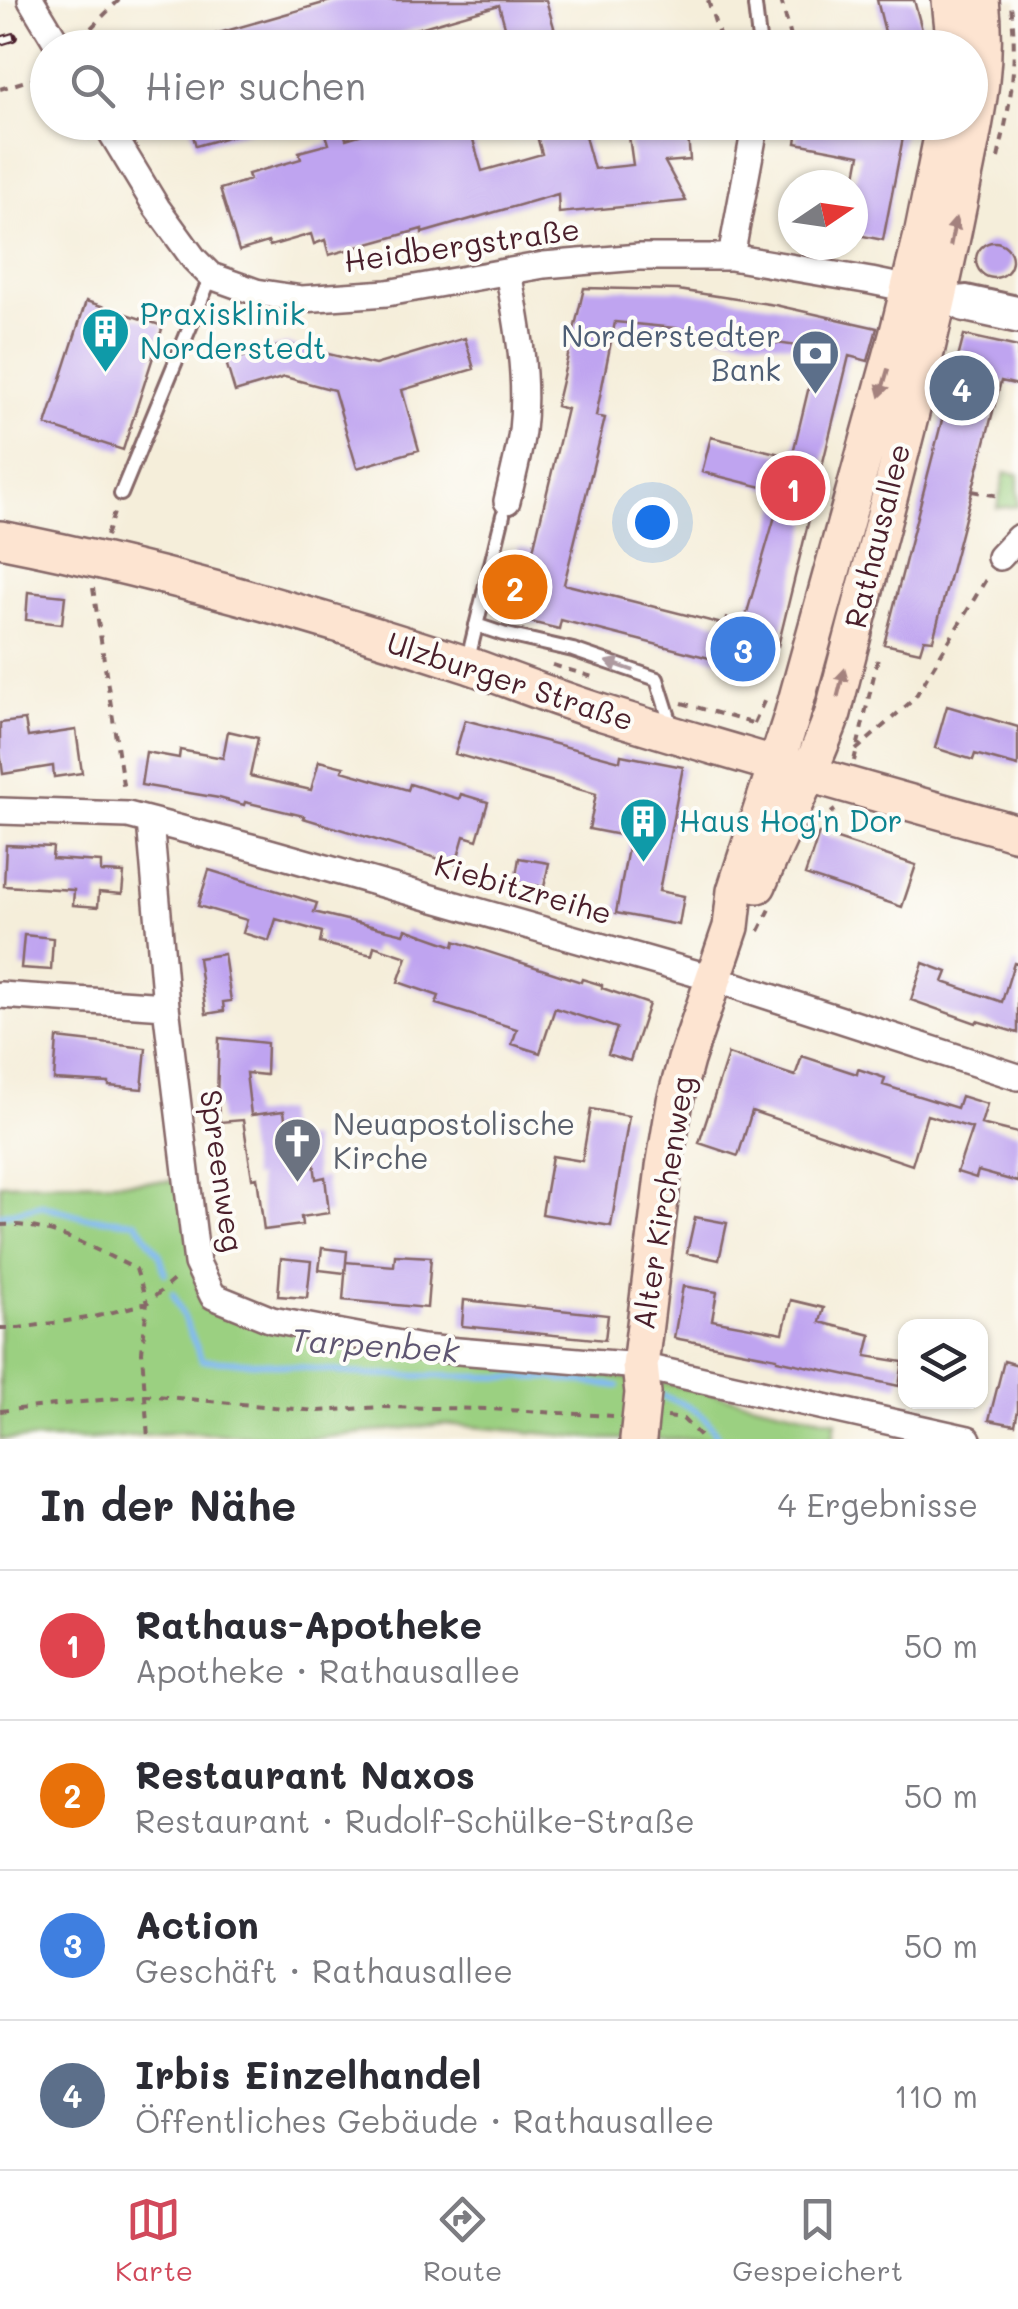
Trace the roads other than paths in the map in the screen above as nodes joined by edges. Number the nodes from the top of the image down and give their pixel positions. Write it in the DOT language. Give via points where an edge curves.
graph roads {
  1 [pos="31,0"];
  2 [pos="950,0"];
  3 [pos="981,0"];
  4 [pos="755,6"];
  5 [pos="49,30"];
  6 [pos="758,30"];
  7 [pos="954,30"];
  8 [pos="982,30"];
  9 [pos="117,140"];
  10 [pos="753,140"];
  11 [pos="943,140"];
  12 [pos="966,140"];
  13 [pos="731,257"];
  14 [pos="508,272"];
  15 [pos="211,276"];
  16 [pos="924,292"];
  17 [pos="1018,303"];
  18 [pos="1018,320"];
  19 [pos="121,494"];
  20 [pos="505,508"];
  21 [pos="0,539"];
  22 [pos="476,625"];
  23 [pos="467,665"];
  24 [pos="675,734"];
  25 [pos="792,769"];
  26 [pos="0,812"];
  27 [pos="139,818"];
  28 [pos="1018,833"];
  29 [pos="712,978"];
  30 [pos="0,995"];
  31 [pos="166,1006"];
  32 [pos="1018,1078"];
  33 [pos="640,1366"];
  34 [pos="635,1428"];
  35 [pos="968,1439"];
  1 -- 5 [label="street"];
  2 -- 7 [label="main road"];
  8 -- 3 [label="main road, Rathausallee, one-way"];
  4 -- 6 [label="lane"];
  9 -- 15 [label="street" via="157,208"];
  10 -- 13 [label="street"];
  11 -- 16 [label="main road, Rathausallee"];
  16 -- 12 [label="main road, Rathausallee, one-way"];
  13 -- 14 [label="street, Heidbergstraße" via="639,257"];
  13 -- 16 [label="street, Heidbergstraße"];
  14 -- 15 [label="street, Heidbergstraße" via="387,293 302,299"];
  14 -- 20 [label="street" via="524,392"];
  15 -- 19 [label="lane"];
  16 -- 17 [label="lane"];
  16 -- 18 [label="street"];
  16 -- 25 [label="main road, Rathausallee" via="833,713"];
  20 -- 22 [label="lane"];
  21 -- 23 [label="main road, Ulzburger Straße" via="254,600"];
  22 -- 23 [label="lane"];
  24 -- 22 [label="lane, one-way" via="657,679"];
  23 -- 24 [label="main road, Ulzburger Straße"];
  24 -- 25 [label="main road, Ulzburger Straße"];
  25 -- 28 [label="main road, Ulzburger Straße"];
  25 -- 29 [label="main road, Alter Kirchenweg" via="787,816 753,899 730,927"];
  26 -- 27 [label="street, Kiebitzreihe"];
  27 -- 29 [label="street, Kiebitzreihe"];
  27 -- 31 [label="street, Spreenweg"];
  29 -- 32 [label="street, Kiebitzreihe"];
  29 -- 33 [label="main road, Alter Kirchenweg" via="668,1138"];
  30 -- 31 [label="street"];
  31 -- 33 [label="street, Spreenweg" via="198,1263 213,1296 272,1320 422,1348"];
  33 -- 34 [label="main road, Alter Kirchenweg" via="643,1393"];
  33 -- 35 [label="street, Spreenweg"];
}
